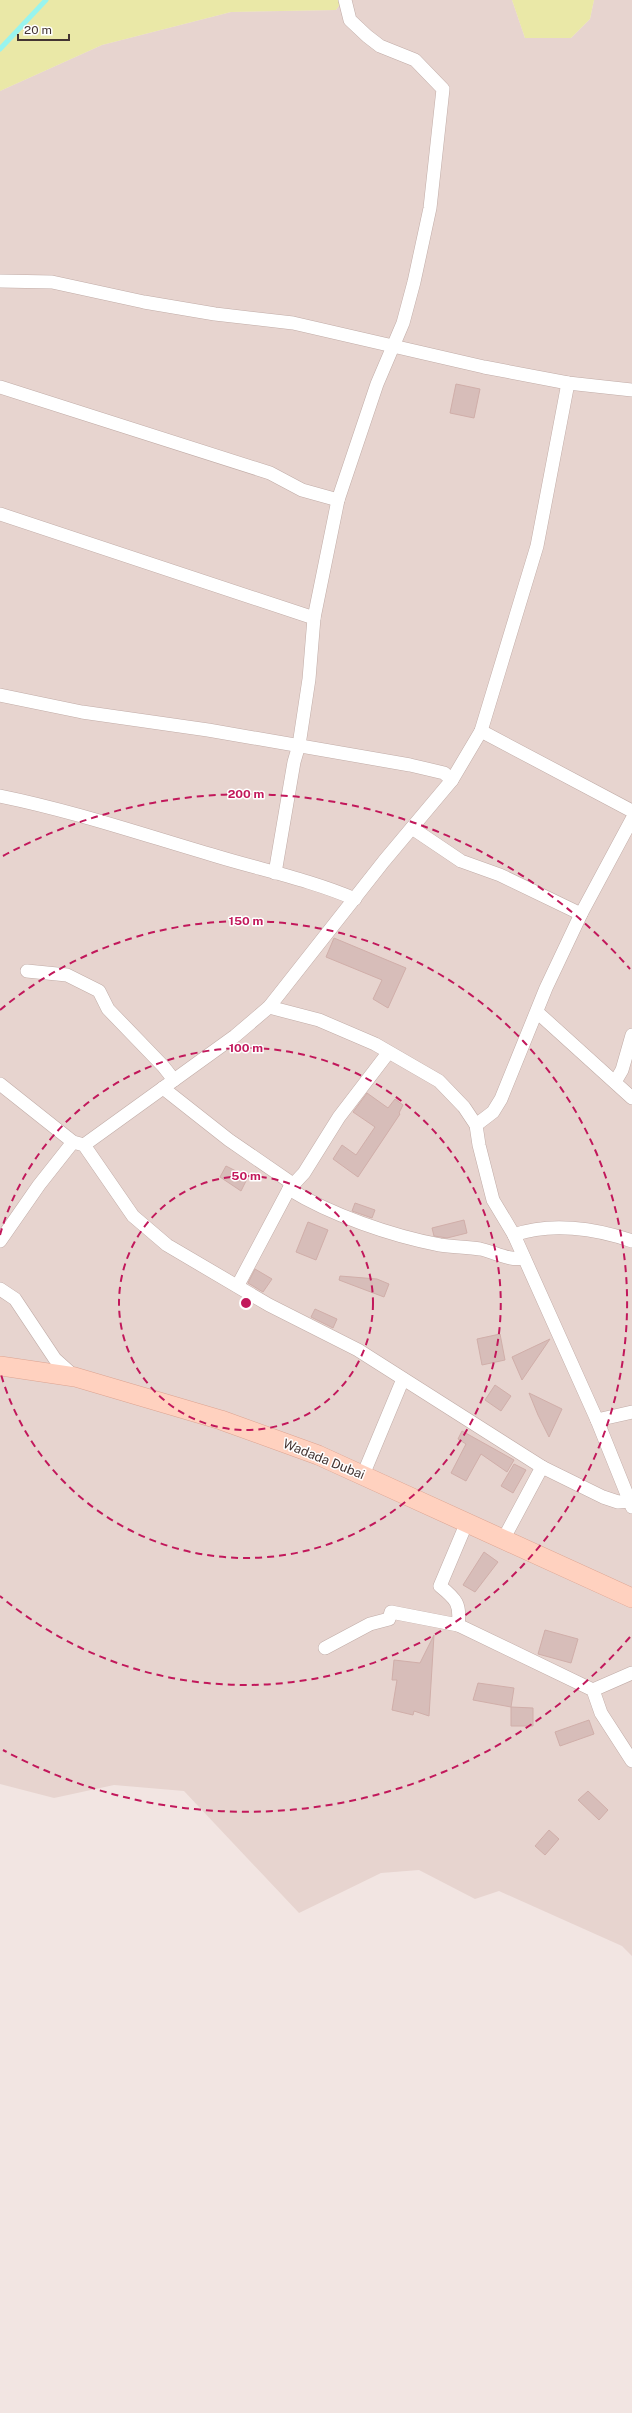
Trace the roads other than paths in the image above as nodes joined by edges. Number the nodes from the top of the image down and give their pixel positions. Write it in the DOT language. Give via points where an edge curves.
graph roads {
  1 [pos="345,0"];
  2 [pos="0,281"];
  3 [pos="393,345"];
  4 [pos="568,383"];
  5 [pos="0,387"];
  6 [pos="632,390"];
  7 [pos="338,500"];
  8 [pos="0,514"];
  9 [pos="314,618"];
  10 [pos="0,695"];
  11 [pos="481,731"];
  12 [pos="299,745"];
  13 [pos="452,780"];
  14 [pos="0,796"];
  15 [pos="632,811"];
  16 [pos="632,819"];
  17 [pos="412,828"];
  18 [pos="275,872"];
  19 [pos="355,899"];
  20 [pos="581,914"];
  21 [pos="27,971"];
  22 [pos="269,1007"];
  23 [pos="536,1012"];
  24 [pos="632,1035"];
  25 [pos="388,1053"];
  26 [pos="174,1080"];
  27 [pos="615,1082"];
  28 [pos="0,1084"];
  29 [pos="163,1088"];
  30 [pos="632,1098"];
  31 [pos="476,1125"];
  32 [pos="78,1144"];
  33 [pos="291,1186"];
  34 [pos="514,1235"];
  35 [pos="0,1241"];
  36 [pos="632,1241"];
  37 [pos="524,1258"];
  38 [pos="238,1285"];
  39 [pos="0,1289"];
  40 [pos="0,1366"];
  41 [pos="75,1377"];
  42 [pos="403,1379"];
  43 [pos="632,1412"];
  44 [pos="597,1420"];
  45 [pos="542,1467"];
  46 [pos="363,1475"];
  47 [pos="631,1503"];
  48 [pos="467,1522"];
  49 [pos="504,1538"];
  50 [pos="632,1598"];
  51 [pos="458,1625"];
  52 [pos="325,1648"];
  53 [pos="632,1673"];
  54 [pos="593,1690"];
  55 [pos="632,1761"];
  1 -- 3 [label="street" via="350,20 367,36 380,46 415,60 443,89 430,208 403,323"];
  2 -- 3 [label="street" via="52,282 144,302 293,323"];
  3 -- 4 [label="street" via="484,367"];
  3 -- 7 [label="street" via="377,384"];
  4 -- 6 [label="street"];
  4 -- 11 [label="street" via="538,546"];
  5 -- 7 [label="street" via="255,468 302,490"];
  7 -- 9 [label="street"];
  8 -- 9 [label="street"];
  9 -- 12 [label="street" via="309,679"];
  10 -- 12 [label="street" via="82,712"];
  11 -- 13 [label="street"];
  11 -- 15 [label="street"];
  12 -- 13 [label="street" via="410,765 444,773"];
  12 -- 18 [label="street"];
  13 -- 17 [label="street"];
  14 -- 18 [label="street" via="52,807"];
  16 -- 20 [label="street"];
  17 -- 19 [label="street"];
  17 -- 20 [label="street" via="461,861 500,875"];
  18 -- 19 [label="street"];
  19 -- 22 [label="street"];
  20 -- 23 [label="street"];
  21 -- 26 [label="street" via="67,975 99,991 108,1009"];
  22 -- 25 [label="street" via="319,1020 375,1044"];
  22 -- 26 [label="street" via="235,1036"];
  23 -- 27 [label="street"];
  23 -- 31 [label="street" via="501,1098 492,1112"];
  24 -- 27 [label="street" via="622,1070"];
  25 -- 31 [label="street" via="439,1080 464,1107"];
  25 -- 33 [label="street" via="339,1117 304,1173"];
  26 -- 29 [label="street"];
  27 -- 30 [label="street"];
  28 -- 32 [label="street"];
  29 -- 32 [label="street"];
  29 -- 33 [label="street"];
  31 -- 34 [label="street" via="493,1200"];
  32 -- 35 [label="street" via="38,1185"];
  32 -- 38 [label="street" via="133,1216 167,1244"];
  33 -- 37 [label="street" via="323,1206 377,1228 441,1245 482,1250 514,1260"];
  33 -- 38 [label="street"];
  34 -- 36 [label="street" via="538,1228 561,1229 607,1232"];
  34 -- 37 [label="street"];
  37 -- 44 [label="street"];
  38 -- 42 [label="street" via="269,1305 358,1350"];
  39 -- 41 [label="street" via="15,1300 55,1359"];
  40 -- 41 [label="street, Wadada Dubai"];
  41 -- 46 [label="street, Wadada Dubai" via="221,1420 318,1455"];
  42 -- 45 [label="street"];
  42 -- 46 [label="street"];
  43 -- 44 [label="street"];
  44 -- 47 [label="street"];
  45 -- 47 [label="street" via="603,1497"];
  45 -- 49 [label="street"];
  46 -- 48 [label="street, Wadada Dubai"];
  48 -- 49 [label="street, Wadada Dubai"];
  48 -- 51 [label="street" via="440,1586 457,1603 460,1611"];
  49 -- 50 [label="street, Wadada Dubai"];
  51 -- 52 [label="street" via="391,1612 389,1619 370,1624"];
  51 -- 54 [label="street"];
  53 -- 54 [label="street"];
  54 -- 55 [label="street" via="601,1713"];
}
